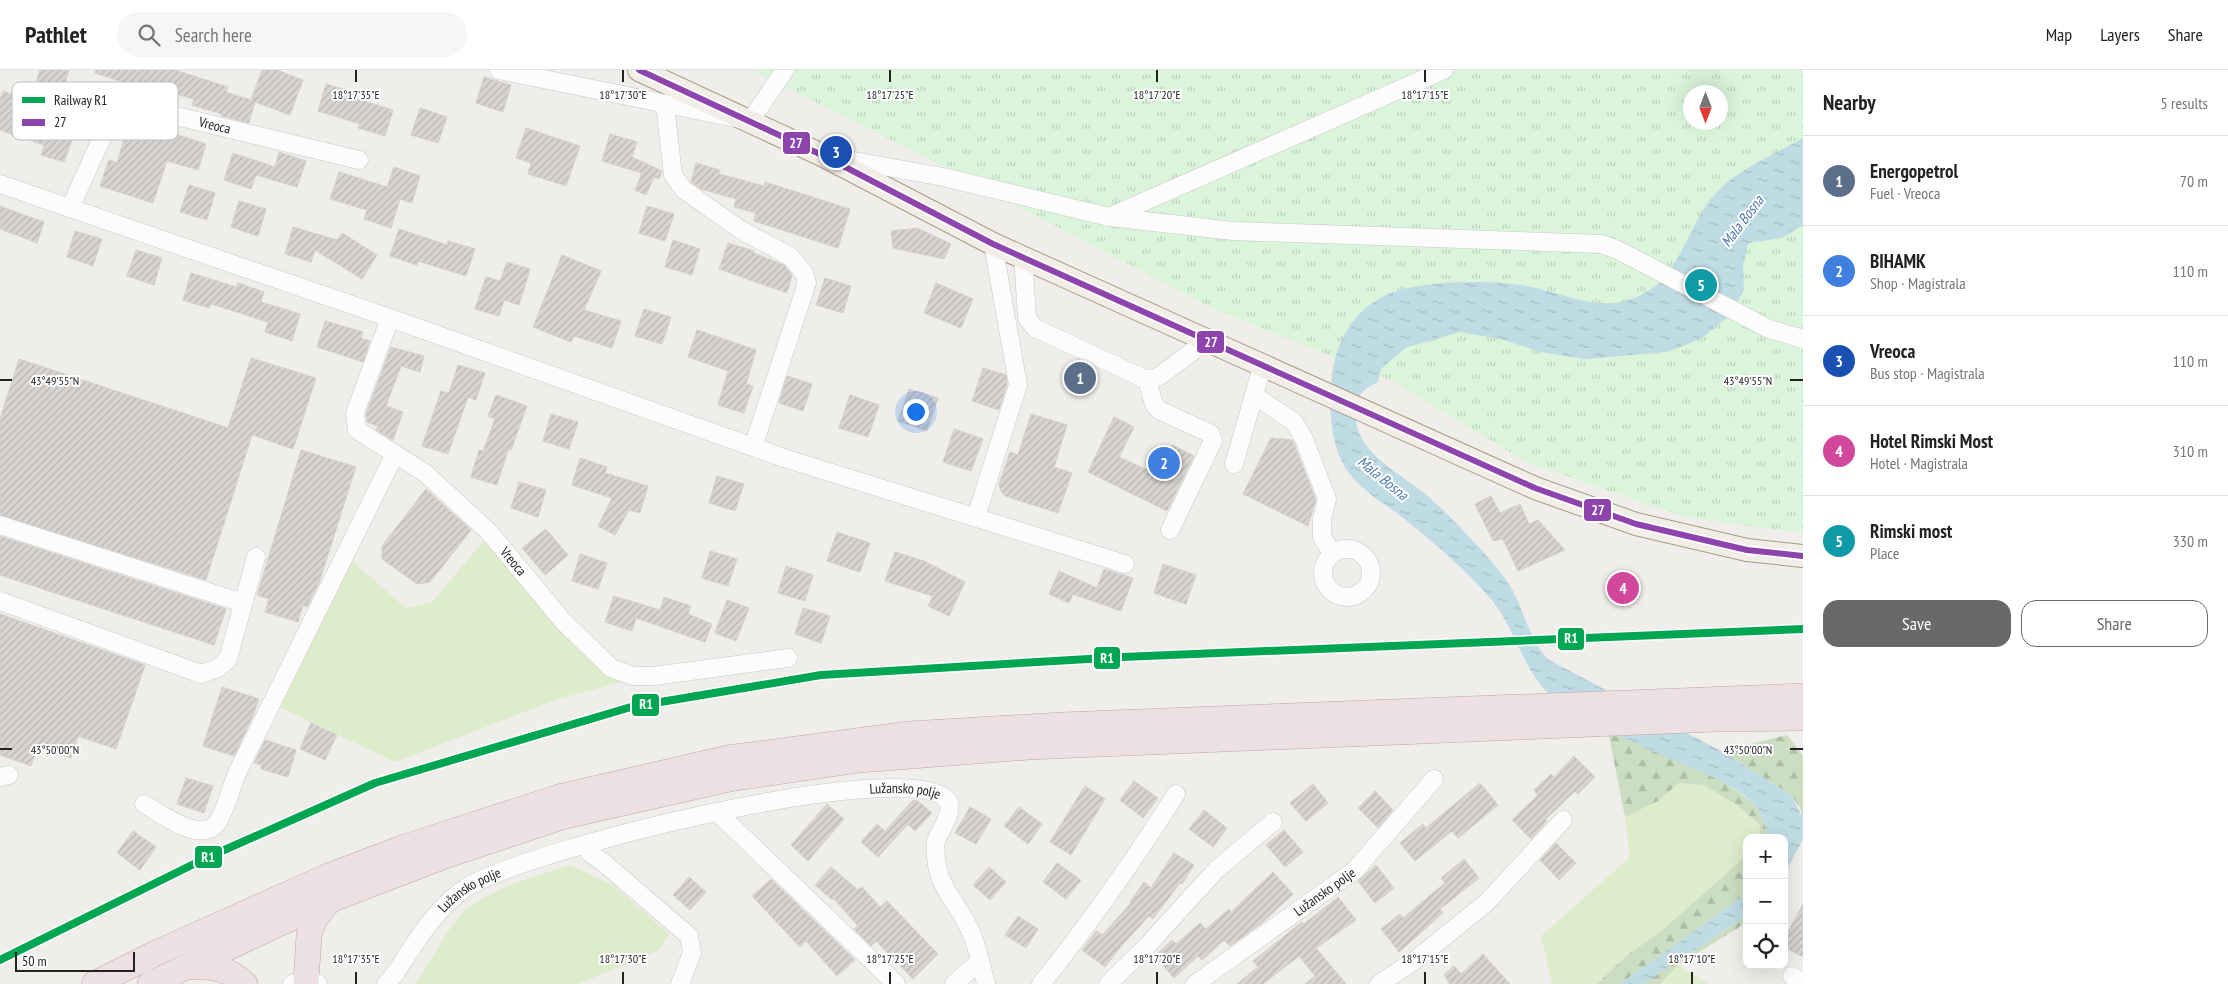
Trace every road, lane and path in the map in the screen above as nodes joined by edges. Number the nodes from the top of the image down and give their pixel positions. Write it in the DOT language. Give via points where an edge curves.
graph roads {
  1 [pos="499,70"];
  2 [pos="639,70"];
  3 [pos="785,70"];
  4 [pos="1444,70"];
  5 [pos="665,105"];
  6 [pos="178,116"];
  7 [pos="750,121"];
  8 [pos="101,140"];
  9 [pos="824,156"];
  10 [pos="359,160"];
  11 [pos="0,184"];
  12 [pos="70,208"];
  13 [pos="1109,217"];
  14 [pos="993,244"];
  15 [pos="1023,256"];
  16 [pos="390,318"];
  17 [pos="1803,339"];
  18 [pos="1208,340"];
  19 [pos="1268,367"];
  20 [pos="1147,380"];
  21 [pos="1254,395"];
  22 [pos="753,447"];
  23 [pos="395,454"];
  24 [pos="1234,464"];
  25 [pos="976,518"];
  26 [pos="0,524"];
  27 [pos="1170,530"];
  28 [pos="1332,553"];
  29 [pos="256,556"];
  30 [pos="1803,556"];
  31 [pos="1125,564"];
  32 [pos="0,601"];
  33 [pos="243,603"];
  34 [pos="788,658"];
  35 [pos="1803,696"];
  36 [pos="1713,708"];
  37 [pos="1803,718"];
  38 [pos="1434,779"];
  39 [pos="1176,794"];
  40 [pos="144,804"];
  41 [pos="717,812"];
  42 [pos="1563,820"];
  43 [pos="1273,822"];
  44 [pos="587,845"];
  45 [pos="330,900"];
  46 [pos="980,961"];
  47 [pos="187,967"];
  48 [pos="1398,979"];
  49 [pos="306,983"];
  50 [pos="94,984"];
  51 [pos="150,984"];
  52 [pos="245,984"];
  53 [pos="386,984"];
  54 [pos="680,984"];
  55 [pos="896,984"];
  56 [pos="954,984"];
  57 [pos="986,984"];
  58 [pos="1041,984"];
  59 [pos="1108,984"];
  60 [pos="1195,984"];
  61 [pos="1379,984"];
  1 -- 5 [label="street"];
  2 -- 7 [label="main road"];
  3 -- 7 [label="street"];
  4 -- 13 [label="street"];
  5 -- 7 [label="street"];
  5 -- 22 [label="street" via="673,175 684,190 742,230 792,257 807,283"];
  6 -- 10 [label="street, Vreoca"];
  7 -- 9 [label="main road"];
  8 -- 12 [label="street, Vreoca"];
  9 -- 13 [label="street" via="943,177"];
  9 -- 14 [label="main road"];
  11 -- 12 [label="street"];
  12 -- 16 [label="street"];
  13 -- 17 [label="street" via="1233,231 1601,244 1769,329"];
  14 -- 15 [label="main road"];
  14 -- 25 [label="street" via="1018,385"];
  15 -- 18 [label="main road"];
  15 -- 20 [label="street" via="1027,318 1035,328"];
  16 -- 22 [label="street"];
  16 -- 23 [label="street, Vreoca" via="354,413 357,430"];
  18 -- 19 [label="main road"];
  18 -- 20 [label="street" via="1158,377"];
  19 -- 21 [label="street"];
  19 -- 30 [label="main road" via="1535,488 1636,524 1746,550"];
  20 -- 27 [label="street" via="1159,410 1211,434 1213,441"];
  21 -- 24 [label="street"];
  21 -- 28 [label="street" via="1294,422 1304,439 1327,499 1322,537"];
  22 -- 25 [label="street"];
  23 -- 34 [label="street, Vreoca" via="425,473 489,532 562,621 611,668 633,676 654,676"];
  23 -- 40 [label="street" via="237,773 220,820 214,827 189,830"];
  25 -- 31 [label="street"];
  26 -- 33 [label="street"];
  29 -- 33 [label="street"];
  32 -- 33 [label="street" via="201,674 218,668 228,659"];
  35 -- 36 [label="highway"];
  36 -- 37 [label="highway"];
  36 -- 45 [label="highway" via="1560,726 1028,747 822,765 728,779 565,816 442,857"];
  36 -- 50 [label="highway" via="1541,705 1062,725 909,734 728,758 560,797 405,847 326,876"];
  38 -- 60 [label="street, Lužansko polje" via="1355,870"];
  39 -- 58 [label="street" via="1130,866"];
  41 -- 44 [label="street, Lužansko polje" via="639,829"];
  41 -- 46 [label="street, Lužansko polje" via="867,788 908,787 943,796 949,810 936,842 941,883 969,927"];
  41 -- 55 [label="street"];
  42 -- 48 [label="street" via="1486,903 1414,961"];
  43 -- 59 [label="street" via="1216,870 1146,948"];
  44 -- 53 [label="street, Lužansko polje" via="489,876 449,900"];
  44 -- 54 [label="street" via="594,857 689,936 692,953"];
  45 -- 47 [label="highway"];
  45 -- 49 [label="highway" via="314,920 309,935"];
  46 -- 56 [label="street"];
  46 -- 57 [label="street, Lužansko polje"];
  47 -- 51 [label="highway"];
  47 -- 52 [label="highway" via="224,969"];
  48 -- 61 [label="street"];
}
